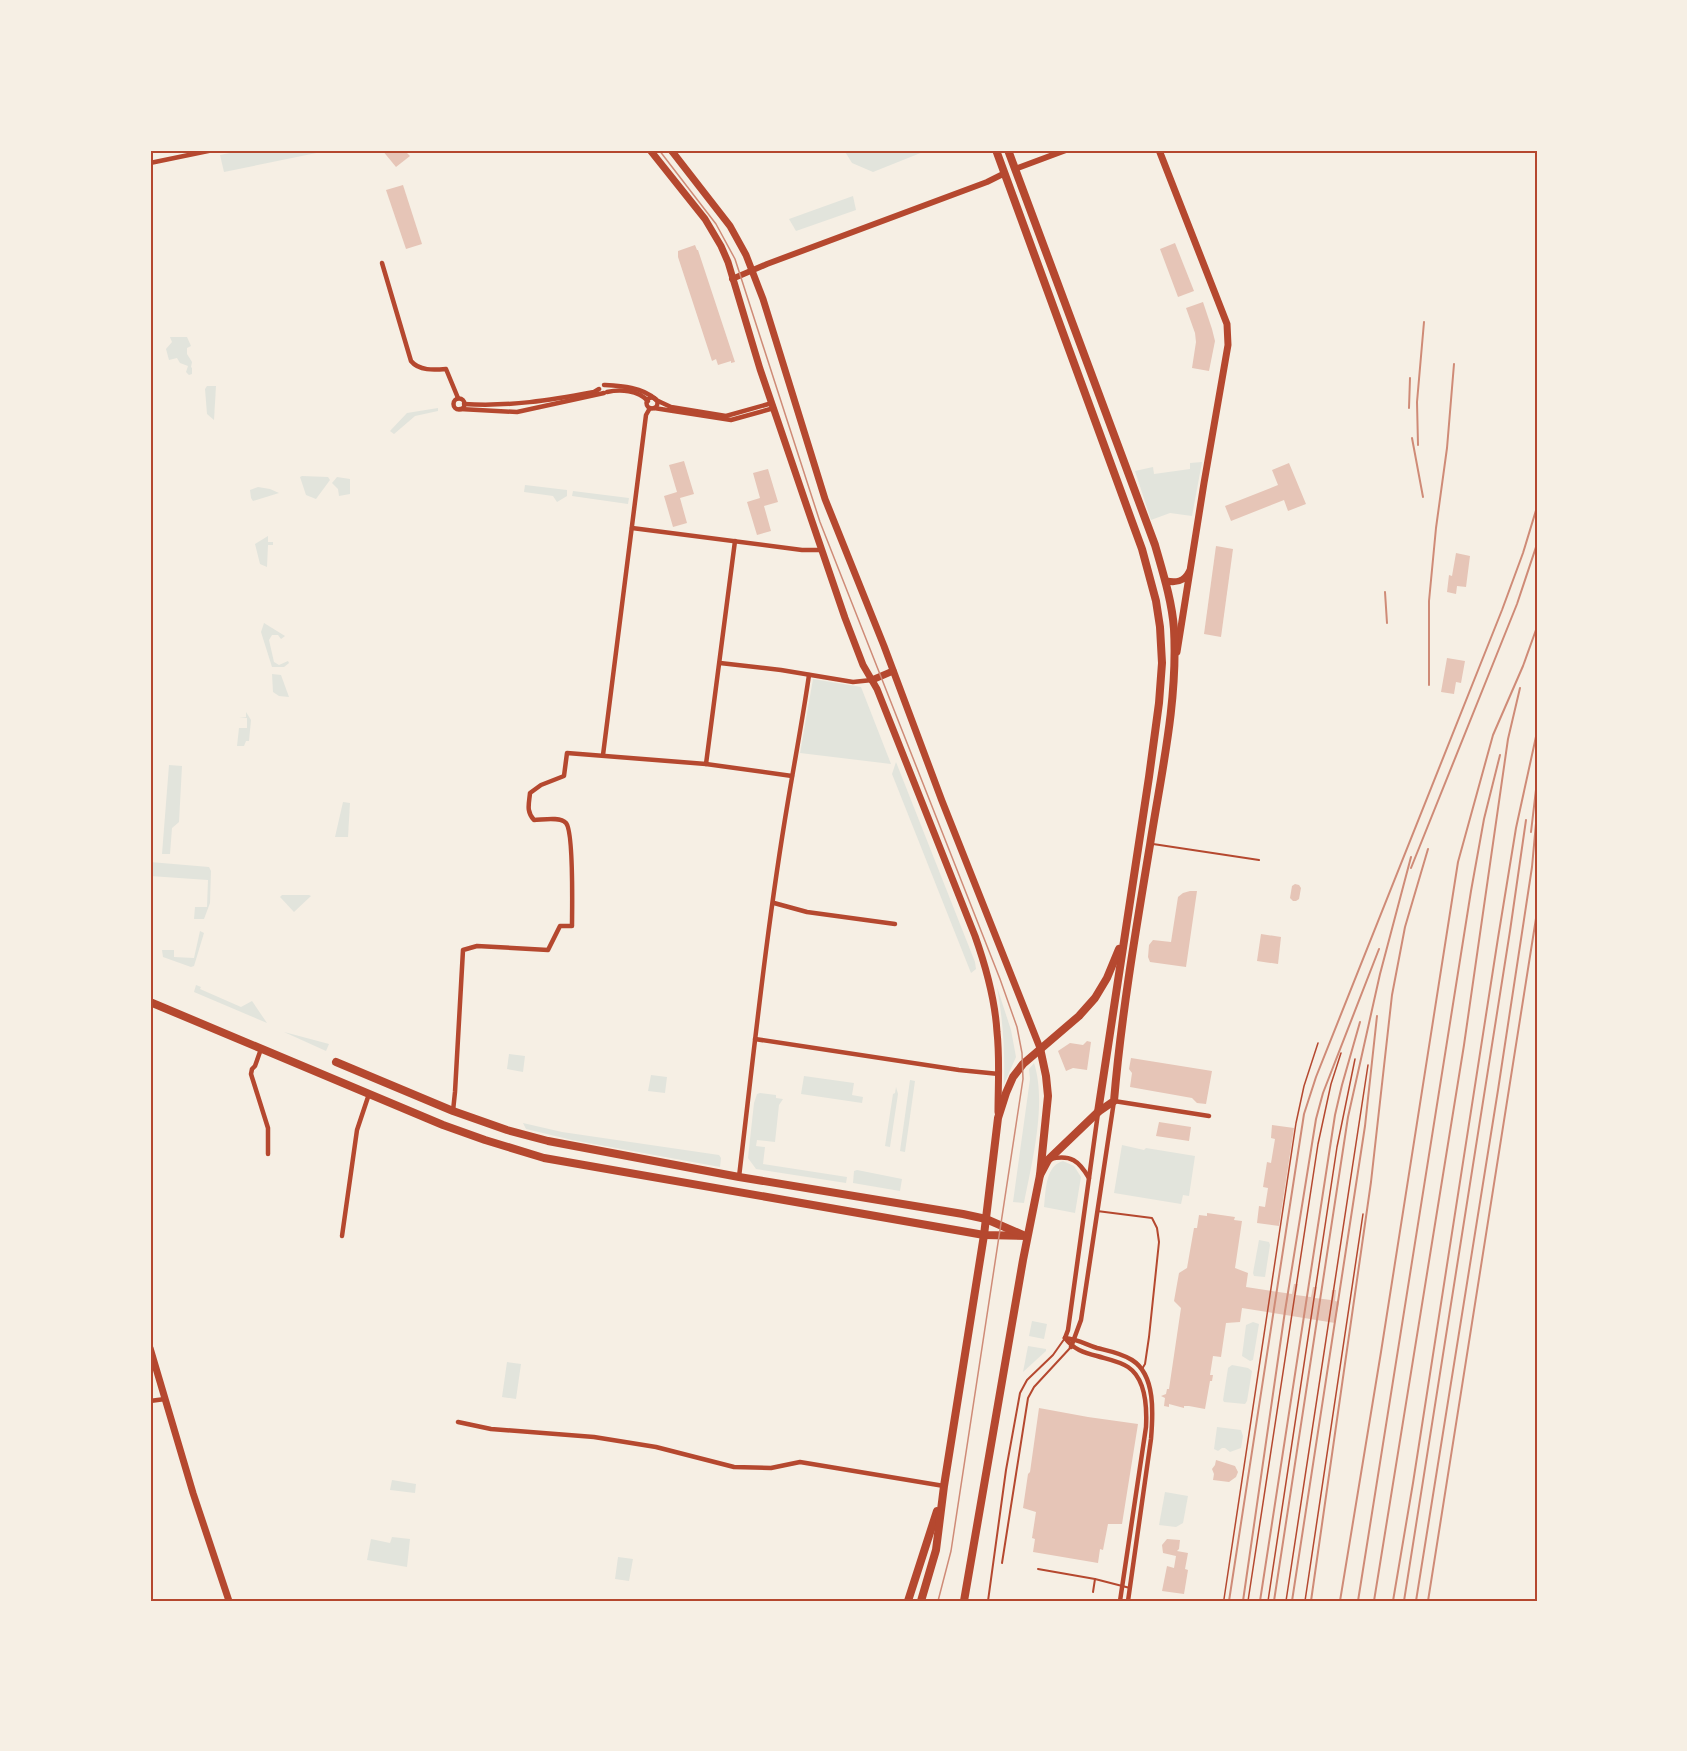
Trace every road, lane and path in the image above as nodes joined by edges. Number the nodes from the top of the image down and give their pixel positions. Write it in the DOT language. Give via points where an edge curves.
graph roads {
  1 [pos="213,150"];
  2 [pos="650,150"];
  3 [pos="671,150"];
  4 [pos="996,150"];
  5 [pos="1008,150"];
  6 [pos="1066,150"];
  7 [pos="1159,150"];
  8 [pos="150,163"];
  9 [pos="1016,169"];
  10 [pos="1005,173"];
  11 [pos="382,263"];
  12 [pos="753,271"];
  13 [pos="732,279"];
  14 [pos="602,387"];
  15 [pos="605,393"];
  16 [pos="458,398"];
  17 [pos="656,399"];
  18 [pos="648,401"];
  19 [pos="464,404"];
  20 [pos="773,406"];
  21 [pos="652,408"];
  22 [pos="460,409"];
  23 [pos="632,528"];
  24 [pos="735,541"];
  25 [pos="822,550"];
  26 [pos="1190,570"];
  27 [pos="1166,581"];
  28 [pos="720,663"];
  29 [pos="893,671"];
  30 [pos="1174,672"];
  31 [pos="809,675"];
  32 [pos="872,680"];
  33 [pos="603,755"];
  34 [pos="706,764"];
  35 [pos="792,776"];
  36 [pos="1150,844"];
  37 [pos="1259,860"];
  38 [pos="774,903"];
  39 [pos="895,924"];
  40 [pos="1124,937"];
  41 [pos="150,1002"];
  42 [pos="755,1038"];
  43 [pos="1318,1043"];
  44 [pos="1040,1048"];
  45 [pos="261,1049"];
  46 [pos="1341,1053"];
  47 [pos="1354,1059"];
  48 [pos="336,1062"];
  49 [pos="1368,1065"];
  50 [pos="999,1074"];
  51 [pos="369,1094"];
  52 [pos="1114,1101"];
  53 [pos="453,1111"];
  54 [pos="1098,1112"];
  55 [pos="1209,1116"];
  56 [pos="998,1118"];
  57 [pos="268,1154"];
  58 [pos="1048,1160"];
  59 [pos="1040,1175"];
  60 [pos="740,1177"];
  61 [pos="1089,1178"];
  62 [pos="1084,1209"];
  63 [pos="1097,1211"];
  64 [pos="1363,1214"];
  65 [pos="986,1219"];
  66 [pos="984,1235"];
  67 [pos="342,1236"];
  68 [pos="1027,1236"];
  69 [pos="1065,1338"];
  70 [pos="1075,1339"];
  71 [pos="1071,1347"];
  72 [pos="1094,1347"];
  73 [pos="150,1348"];
  74 [pos="1089,1354"];
  75 [pos="1141,1369"];
  76 [pos="165,1399"];
  77 [pos="150,1401"];
  78 [pos="458,1422"];
  79 [pos="944,1489"];
  80 [pos="1002,1563"];
  81 [pos="1038,1569"];
  82 [pos="1095,1579"];
  83 [pos="1122,1585"];
  84 [pos="1130,1588"];
  85 [pos="1093,1592"];
  86 [pos="1224,1599"];
  87 [pos="229,1601"];
  88 [pos="908,1601"];
  89 [pos="921,1601"];
  90 [pos="964,1601"];
  91 [pos="988,1601"];
  92 [pos="1120,1601"];
  93 [pos="1128,1601"];
  94 [pos="1248,1601"];
  95 [pos="1268,1601"];
  96 [pos="1286,1601"];
  97 [pos="1305,1601"];
  1 -- 8 [label="street"];
  2 -- 13 [label="main road" via="712,229"];
  3 -- 12 [label="main road" via="730,226"];
  4 -- 10 [label="main road"];
  5 -- 9 [label="main road"];
  6 -- 9 [label="street"];
  7 -- 26 [label="main road" via="1227,324 1228,345"];
  9 -- 10 [label="main road"];
  9 -- 27 [label="main road"];
  10 -- 12 [label="street"];
  10 -- 40 [label="main road" via="1142,549 1159,618 1159,703"];
  11 -- 16 [label="street" via="411,360 422,368 447,369"];
  12 -- 13 [label="street"];
  12 -- 29 [label="main road" via="825,499"];
  13 -- 20 [label="main road"];
  14 -- 15 [label="street" via="600,392"];
  14 -- 17 [label="street" via="644,391"];
  14 -- 19 [label="street" via="594,392 526,404"];
  15 -- 18 [label="street" via="638,393"];
  15 -- 22 [label="street" via="517,412"];
  16 -- 19 [label="street"];
  16 -- 22 [label="street" via="453,404"];
  17 -- 18 [label="street"];
  17 -- 20 [label="street" via="671,407 726,416"];
  17 -- 21 [label="street"];
  18 -- 21 [label="street"];
  19 -- 22 [label="street"];
  20 -- 21 [label="street" via="731,420"];
  20 -- 25 [label="main road"];
  21 -- 23 [label="street" via="646,415"];
  23 -- 24 [label="street"];
  23 -- 33 [label="street"];
  24 -- 25 [label="street"];
  24 -- 28 [label="street"];
  25 -- 32 [label="main road" via="863,665"];
  26 -- 27 [label="main road" via="1179,582"];
  26 -- 30 [label="main road"];
  27 -- 30 [label="main road"];
  28 -- 31 [label="street"];
  28 -- 34 [label="street"];
  29 -- 32 [label="main road"];
  29 -- 44 [label="main road"];
  30 -- 36 [label="main road"];
  31 -- 32 [label="street" via="853,682"];
  31 -- 35 [label="street"];
  32 -- 50 [label="main road" via="982,957 995,1012"];
  33 -- 34 [label="street"];
  33 -- 53 [label="street" via="567,753 564,776 530,793 528,809 534,820 560,819 568,827 572,926 560,926 548,950 477,946 464,950"];
  34 -- 35 [label="street"];
  35 -- 38 [label="street"];
  36 -- 37 [label="lane"];
  36 -- 52 [label="main road"];
  38 -- 39 [label="street" via="807,912"];
  38 -- 42 [label="street"];
  40 -- 44 [label="main road" via="1095,998"];
  40 -- 54 [label="main road"];
  41 -- 45 [label="main road"];
  42 -- 50 [label="street"];
  42 -- 60 [label="street"];
  43 -- 86 [label="path" via="1296,1124"];
  44 -- 56 [label="main road" via="1013,1077"];
  44 -- 59 [label="main road" via="1048,1096"];
  45 -- 51 [label="main road"];
  45 -- 57 [label="street" via="251,1074 268,1128"];
  46 -- 94 [label="path" via="1318,1144"];
  47 -- 95 [label="path" via="1336,1147"];
  48 -- 53 [label="main road"];
  49 -- 96 [label="path"];
  50 -- 56 [label="main road"];
  51 -- 66 [label="main road" via="464,1133 544,1158"];
  51 -- 67 [label="street" via="357,1130"];
  52 -- 54 [label="main road"];
  52 -- 55 [label="street"];
  52 -- 63 [label="street"];
  53 -- 60 [label="main road" via="548,1142"];
  54 -- 58 [label="main road"];
  54 -- 61 [label="street"];
  56 -- 65 [label="main road"];
  58 -- 59 [label="main road"];
  58 -- 61 [label="street" via="1068,1157"];
  59 -- 68 [label="main road"];
  60 -- 65 [label="main road"];
  61 -- 62 [label="street"];
  62 -- 63 [label="street"];
  62 -- 69 [label="street"];
  63 -- 70 [label="street"];
  63 -- 75 [label="lane" via="1152,1218 1157,1228 1159,1242 1149,1337"];
  64 -- 97 [label="path"];
  65 -- 66 [label="main road"];
  65 -- 68 [label="main road"];
  66 -- 68 [label="main road"];
  66 -- 79 [label="main road"];
  68 -- 90 [label="main road"];
  69 -- 70 [label="street"];
  69 -- 71 [label="street"];
  69 -- 91 [label="lane" via="1022,1387"];
  70 -- 71 [label="street"];
  70 -- 72 [label="street"];
  71 -- 74 [label="street"];
  71 -- 80 [label="lane" via="1028,1398"];
  72 -- 74 [label="street" via="1086,1348"];
  72 -- 75 [label="street" via="1131,1359"];
  73 -- 76 [label="main road"];
  74 -- 83 [label="street" via="1133,1371 1141,1385 1147,1417"];
  75 -- 84 [label="street" via="1149,1387 1152,1424"];
  76 -- 77 [label="street"];
  76 -- 87 [label="main road"];
  78 -- 79 [label="street" via="656,1447 734,1467 771,1468 800,1462"];
  79 -- 88 [label="main road"];
  79 -- 89 [label="main road" via="936,1550"];
  81 -- 82 [label="lane"];
  82 -- 83 [label="lane"];
  82 -- 85 [label="lane"];
  83 -- 84 [label="lane"];
  83 -- 92 [label="street"];
  84 -- 93 [label="street"];
}
